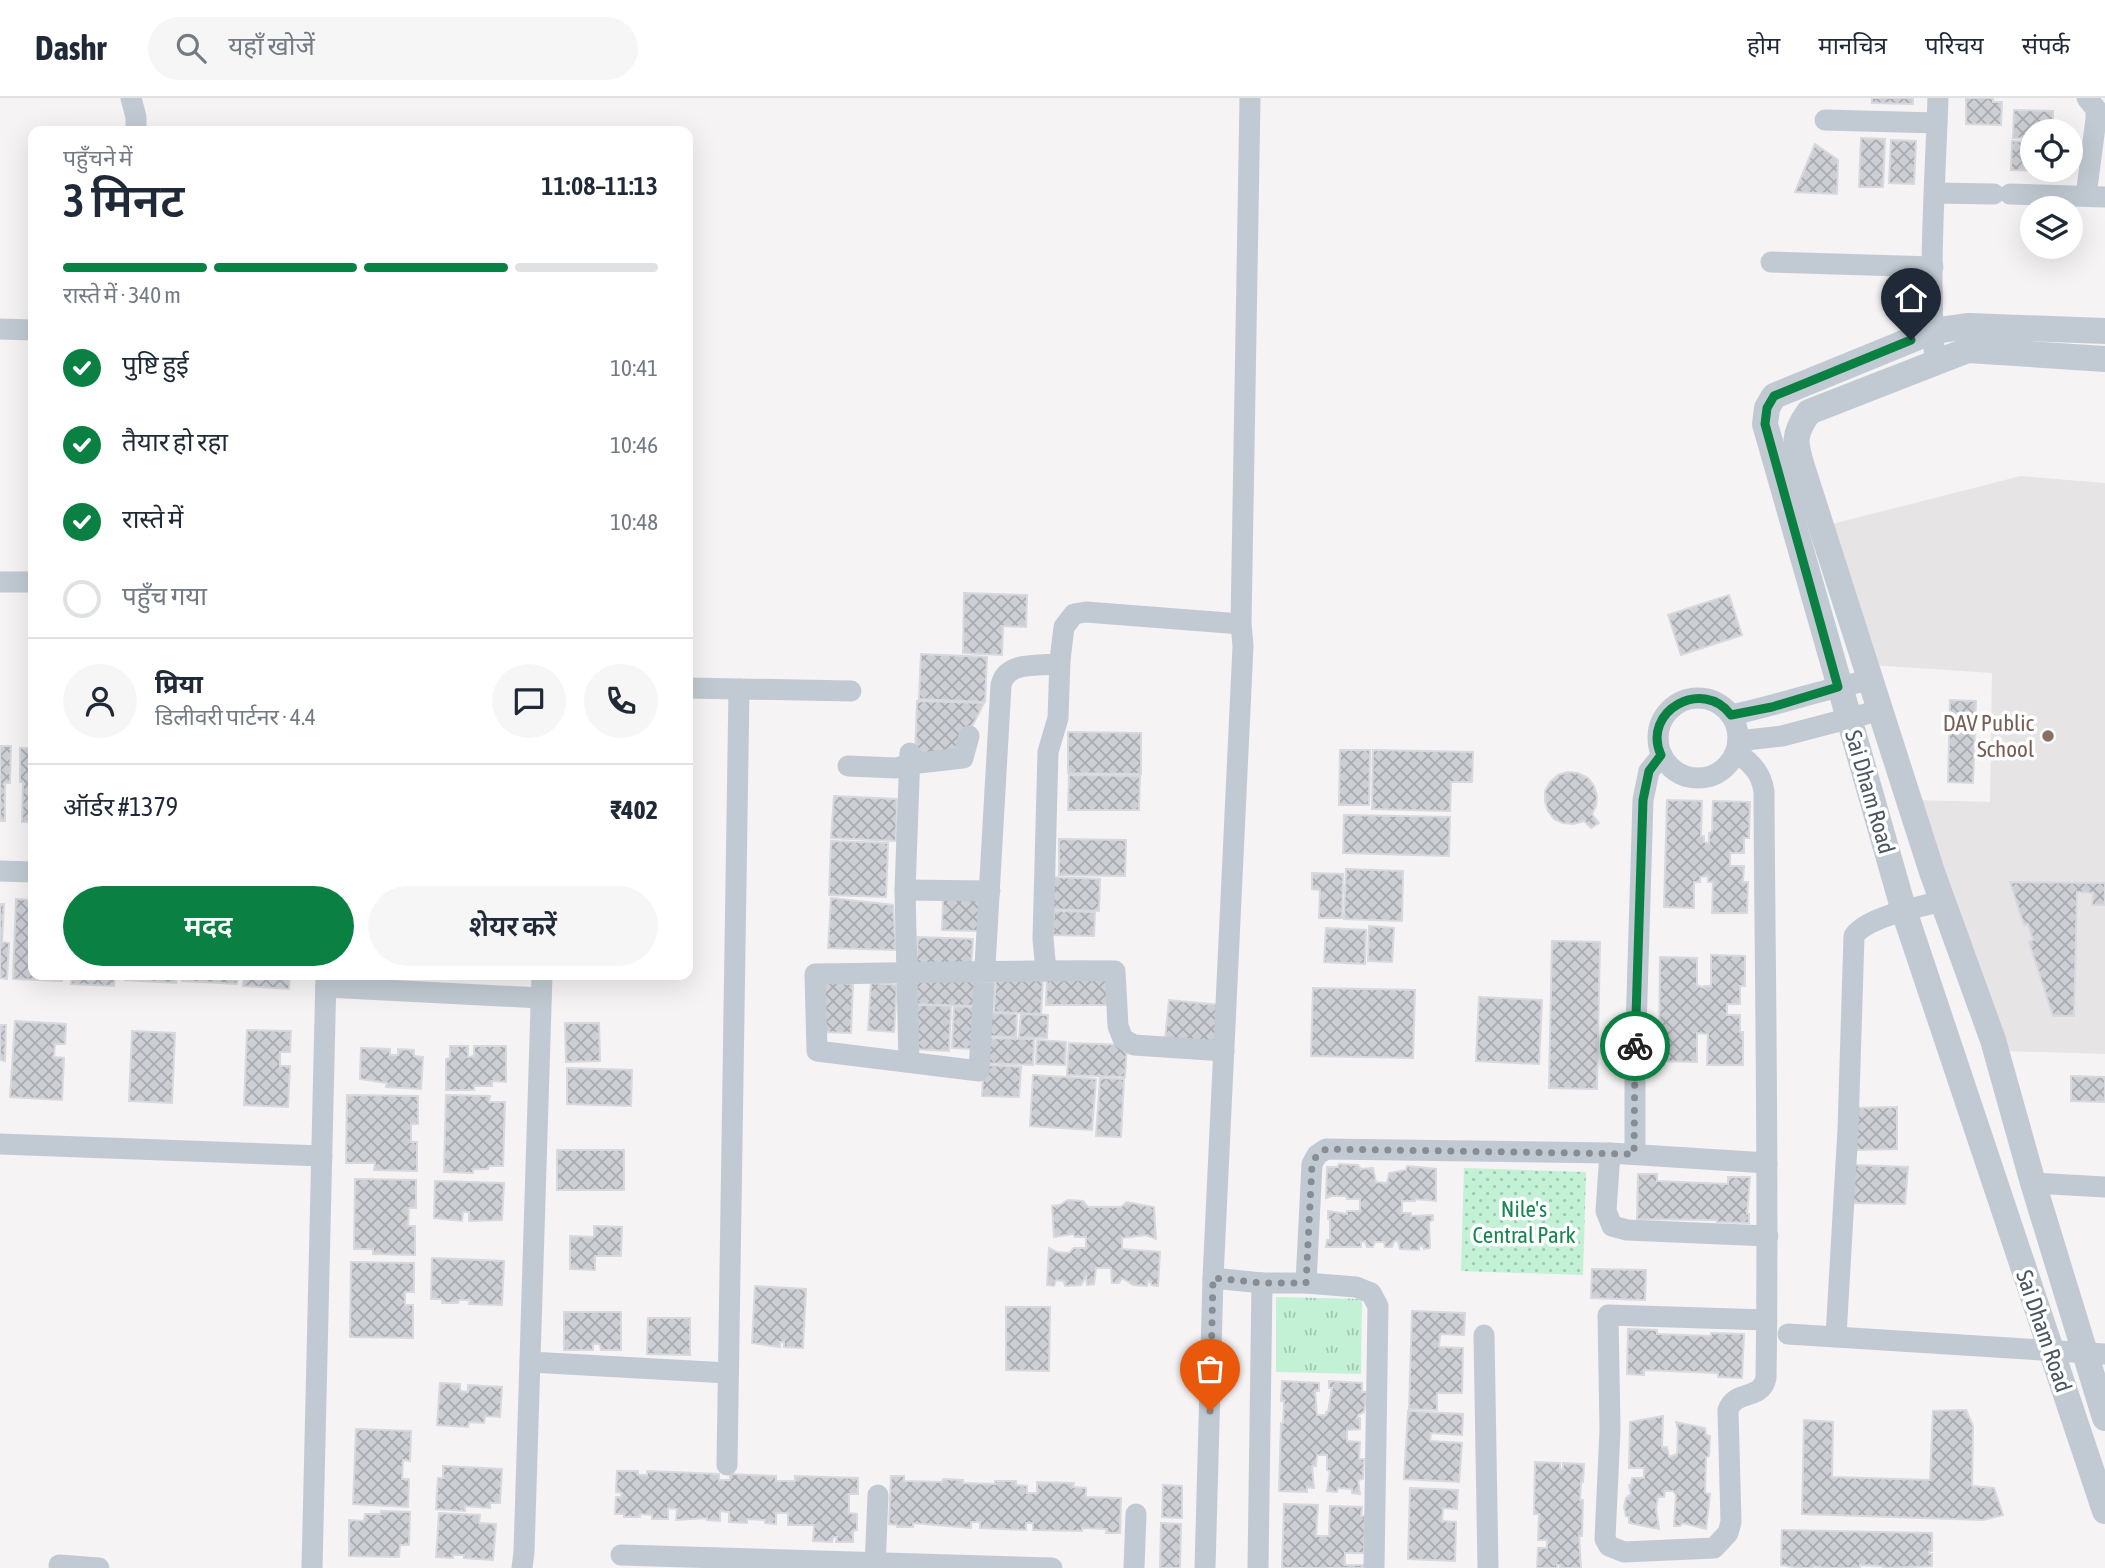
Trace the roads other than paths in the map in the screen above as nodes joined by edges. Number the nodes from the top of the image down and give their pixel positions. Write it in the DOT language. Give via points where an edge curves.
graph roads {
  1 [pos="131,98"];
  2 [pos="1250,98"];
  3 [pos="1938,98"];
  4 [pos="2087,98"];
  5 [pos="1825,120"];
  6 [pos="1937,123"];
  7 [pos="136,126"];
  8 [pos="1935,193"];
  9 [pos="2096,197"];
  10 [pos="1771,262"];
  11 [pos="1933,267"];
  12 [pos="0,329"];
  13 [pos="28,330"];
  14 [pos="1933,331"];
  15 [pos="2105,331"];
  16 [pos="2105,359"];
  17 [pos="1935,362"];
  18 [pos="1774,396"];
  19 [pos="1797,429"];
  20 [pos="0,582"];
  21 [pos="28,582"];
  22 [pos="1241,624"];
  23 [pos="1060,660"];
  24 [pos="1871,680"];
  25 [pos="1838,687"];
  26 [pos="693,688"];
  27 [pos="740,689"];
  28 [pos="850,691"];
  29 [pos="1881,710"];
  30 [pos="1731,715"];
  31 [pos="1849,718"];
  32 [pos="968,736"];
  33 [pos="1737,746"];
  34 [pos="1661,755"];
  35 [pos="910,758"];
  36 [pos="848,766"];
  37 [pos="0,871"];
  38 [pos="28,872"];
  39 [pos="905,890"];
  40 [pos="990,891"];
  41 [pos="1942,901"];
  42 [pos="1904,911"];
  43 [pos="1046,971"];
  44 [pos="905,973"];
  45 [pos="986,973"];
  46 [pos="542,980"];
  47 [pos="326,981"];
  48 [pos="541,998"];
  49 [pos="1224,1051"];
  50 [pos="909,1062"];
  51 [pos="0,1144"];
  52 [pos="1610,1153"];
  53 [pos="1634,1154"];
  54 [pos="322,1156"];
  55 [pos="1767,1163"];
  56 [pos="2033,1183"];
  57 [pos="2105,1187"];
  58 [pos="1768,1236"];
  59 [pos="1213,1278"];
  60 [pos="1262,1283"];
  61 [pos="1306,1283"];
  62 [pos="1767,1320"];
  63 [pos="1788,1334"];
  64 [pos="1484,1335"];
  65 [pos="1836,1336"];
  66 [pos="2050,1352"];
  67 [pos="2095,1354"];
  68 [pos="530,1362"];
  69 [pos="728,1373"];
  70 [pos="2105,1419"];
  71 [pos="727,1465"];
  72 [pos="878,1494"];
  73 [pos="2105,1511"];
  74 [pos="1136,1514"];
  75 [pos="621,1555"];
  76 [pos="59,1565"];
  77 [pos="875,1565"];
  78 [pos="1009,1567"];
  79 [pos="99,1568"];
  80 [pos="312,1568"];
  81 [pos="522,1568"];
  82 [pos="1052,1568"];
  83 [pos="1134,1568"];
  84 [pos="1205,1568"];
  85 [pos="1258,1568"];
  86 [pos="1374,1568"];
  87 [pos="1488,1568"];
  1 -- 7 [label="street"];
  2 -- 22 [label="street"];
  3 -- 6 [label="street"];
  4 -- 9 [label="street" via="2096,119"];
  5 -- 6 [label="street"];
  6 -- 8 [label="street"];
  8 -- 9 [label="street"];
  8 -- 11 [label="street"];
  10 -- 11 [label="street"];
  11 -- 14 [label="street"];
  12 -- 13 [label="street"];
  14 -- 15 [label="street" via="1969,326"];
  14 -- 17 [label="street"];
  14 -- 18 [label="street"];
  16 -- 17 [label="street" via="1968,350"];
  17 -- 19 [label="street" via="1810,412"];
  18 -- 19 [label="street"];
  18 -- 25 [label="street, Sai Dham Road" via="1765,424"];
  19 -- 24 [label="street, Sai Dham Road" via="1797,450"];
  20 -- 21 [label="street"];
  22 -- 23 [label="street" via="1074,614 1064,627"];
  22 -- 49 [label="street"];
  23 -- 40 [label="street" via="1011,668 1002,680"];
  23 -- 43 [label="street" via="1058,718 1048,752"];
  24 -- 25 [label="street"];
  24 -- 29 [label="street, Sai Dham Road"];
  25 -- 30 [label="street"];
  25 -- 31 [label="street, Sai Dham Road"];
  26 -- 27 [label="street"];
  27 -- 28 [label="street"];
  27 -- 69 [label="street"];
  29 -- 31 [label="street"];
  29 -- 41 [label="street, Sai Dham Road"];
  30 -- 33 [label="street" via="1738,732"];
  30 -- 34 [label="street" via="1715,701 1702,698 1677,704 1660,724"];
  31 -- 33 [label="street"];
  31 -- 42 [label="street, Sai Dham Road"];
  32 -- 35 [label="street" via="963,758"];
  33 -- 34 [label="street" via="1724,768 1700,778 1675,771"];
  33 -- 55 [label="street" via="1758,770 1764,791"];
  34 -- 53 [label="street" via="1649,771 1643,800"];
  35 -- 36 [label="street" via="896,768"];
  35 -- 39 [label="street"];
  37 -- 38 [label="street"];
  39 -- 40 [label="street"];
  39 -- 44 [label="street"];
  40 -- 45 [label="street"];
  41 -- 42 [label="street"];
  41 -- 56 [label="street, Sai Dham Road" via="1993,1040"];
  42 -- 65 [label="street" via="1864,926 1854,936"];
  42 -- 66 [label="street, Sai Dham Road"];
  43 -- 45 [label="street"];
  43 -- 49 [label="street" via="1115,971 1118,1026 1123,1039 1134,1045"];
  44 -- 45 [label="street"];
  44 -- 50 [label="street"];
  44 -- 50 [label="street" via="815,974 817,1051"];
  45 -- 50 [label="street" via="979,1071"];
  46 -- 48 [label="street"];
  47 -- 48 [label="street"];
  47 -- 54 [label="street"];
  48 -- 68 [label="street"];
  49 -- 59 [label="street"];
  51 -- 54 [label="street"];
  52 -- 53 [label="street"];
  52 -- 58 [label="street" via="1606,1211 1612,1226"];
  52 -- 61 [label="street" via="1326,1149 1312,1164"];
  53 -- 55 [label="street"];
  54 -- 80 [label="street"];
  55 -- 58 [label="street"];
  56 -- 57 [label="street"];
  56 -- 67 [label="street, Sai Dham Road"];
  58 -- 62 [label="street"];
  59 -- 60 [label="street"];
  59 -- 84 [label="street"];
  60 -- 61 [label="street"];
  60 -- 85 [label="street"];
  61 -- 86 [label="street" via="1356,1287 1371,1293 1378,1306"];
  62 -- 62 [label="street" via="1764,1387 1737,1397 1728,1409 1731,1522 1721,1543 1714,1548 1624,1552 1609,1546 1605,1538 1610,1430 1608,1315"];
  63 -- 65 [label="street"];
  64 -- 87 [label="street"];
  65 -- 66 [label="street"];
  66 -- 67 [label="street"];
  66 -- 73 [label="street, Sai Dham Road"];
  67 -- 70 [label="street, Sai Dham Road"];
  68 -- 69 [label="street"];
  68 -- 81 [label="street"];
  69 -- 71 [label="street"];
  72 -- 77 [label="street"];
  74 -- 83 [label="street"];
  75 -- 77 [label="street"];
  76 -- 79 [label="street"];
  77 -- 78 [label="street"];
  78 -- 82 [label="street"];
}
